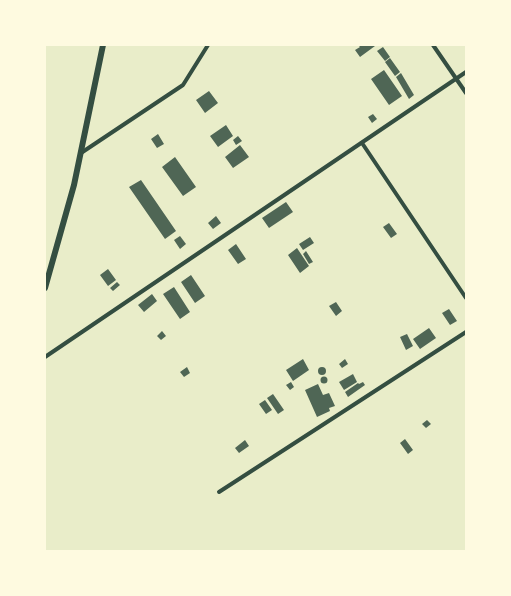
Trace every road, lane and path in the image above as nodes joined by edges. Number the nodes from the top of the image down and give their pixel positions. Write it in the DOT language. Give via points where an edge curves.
graph roads {
  1 [pos="103,45"];
  2 [pos="208,45"];
  3 [pos="433,45"];
  4 [pos="466,72"];
  5 [pos="456,79"];
  6 [pos="466,93"];
  7 [pos="362,143"];
  8 [pos="80,153"];
  9 [pos="45,288"];
  10 [pos="466,298"];
  11 [pos="466,332"];
  12 [pos="45,357"];
  13 [pos="219,492"];
  1 -- 8 [label="street"];
  2 -- 8 [label="street" via="183,85"];
  3 -- 5 [label="street"];
  4 -- 5 [label="street"];
  5 -- 6 [label="street"];
  5 -- 7 [label="street"];
  7 -- 10 [label="street"];
  7 -- 12 [label="street"];
  8 -- 9 [label="street" via="74,185"];
  11 -- 13 [label="street"];
}
